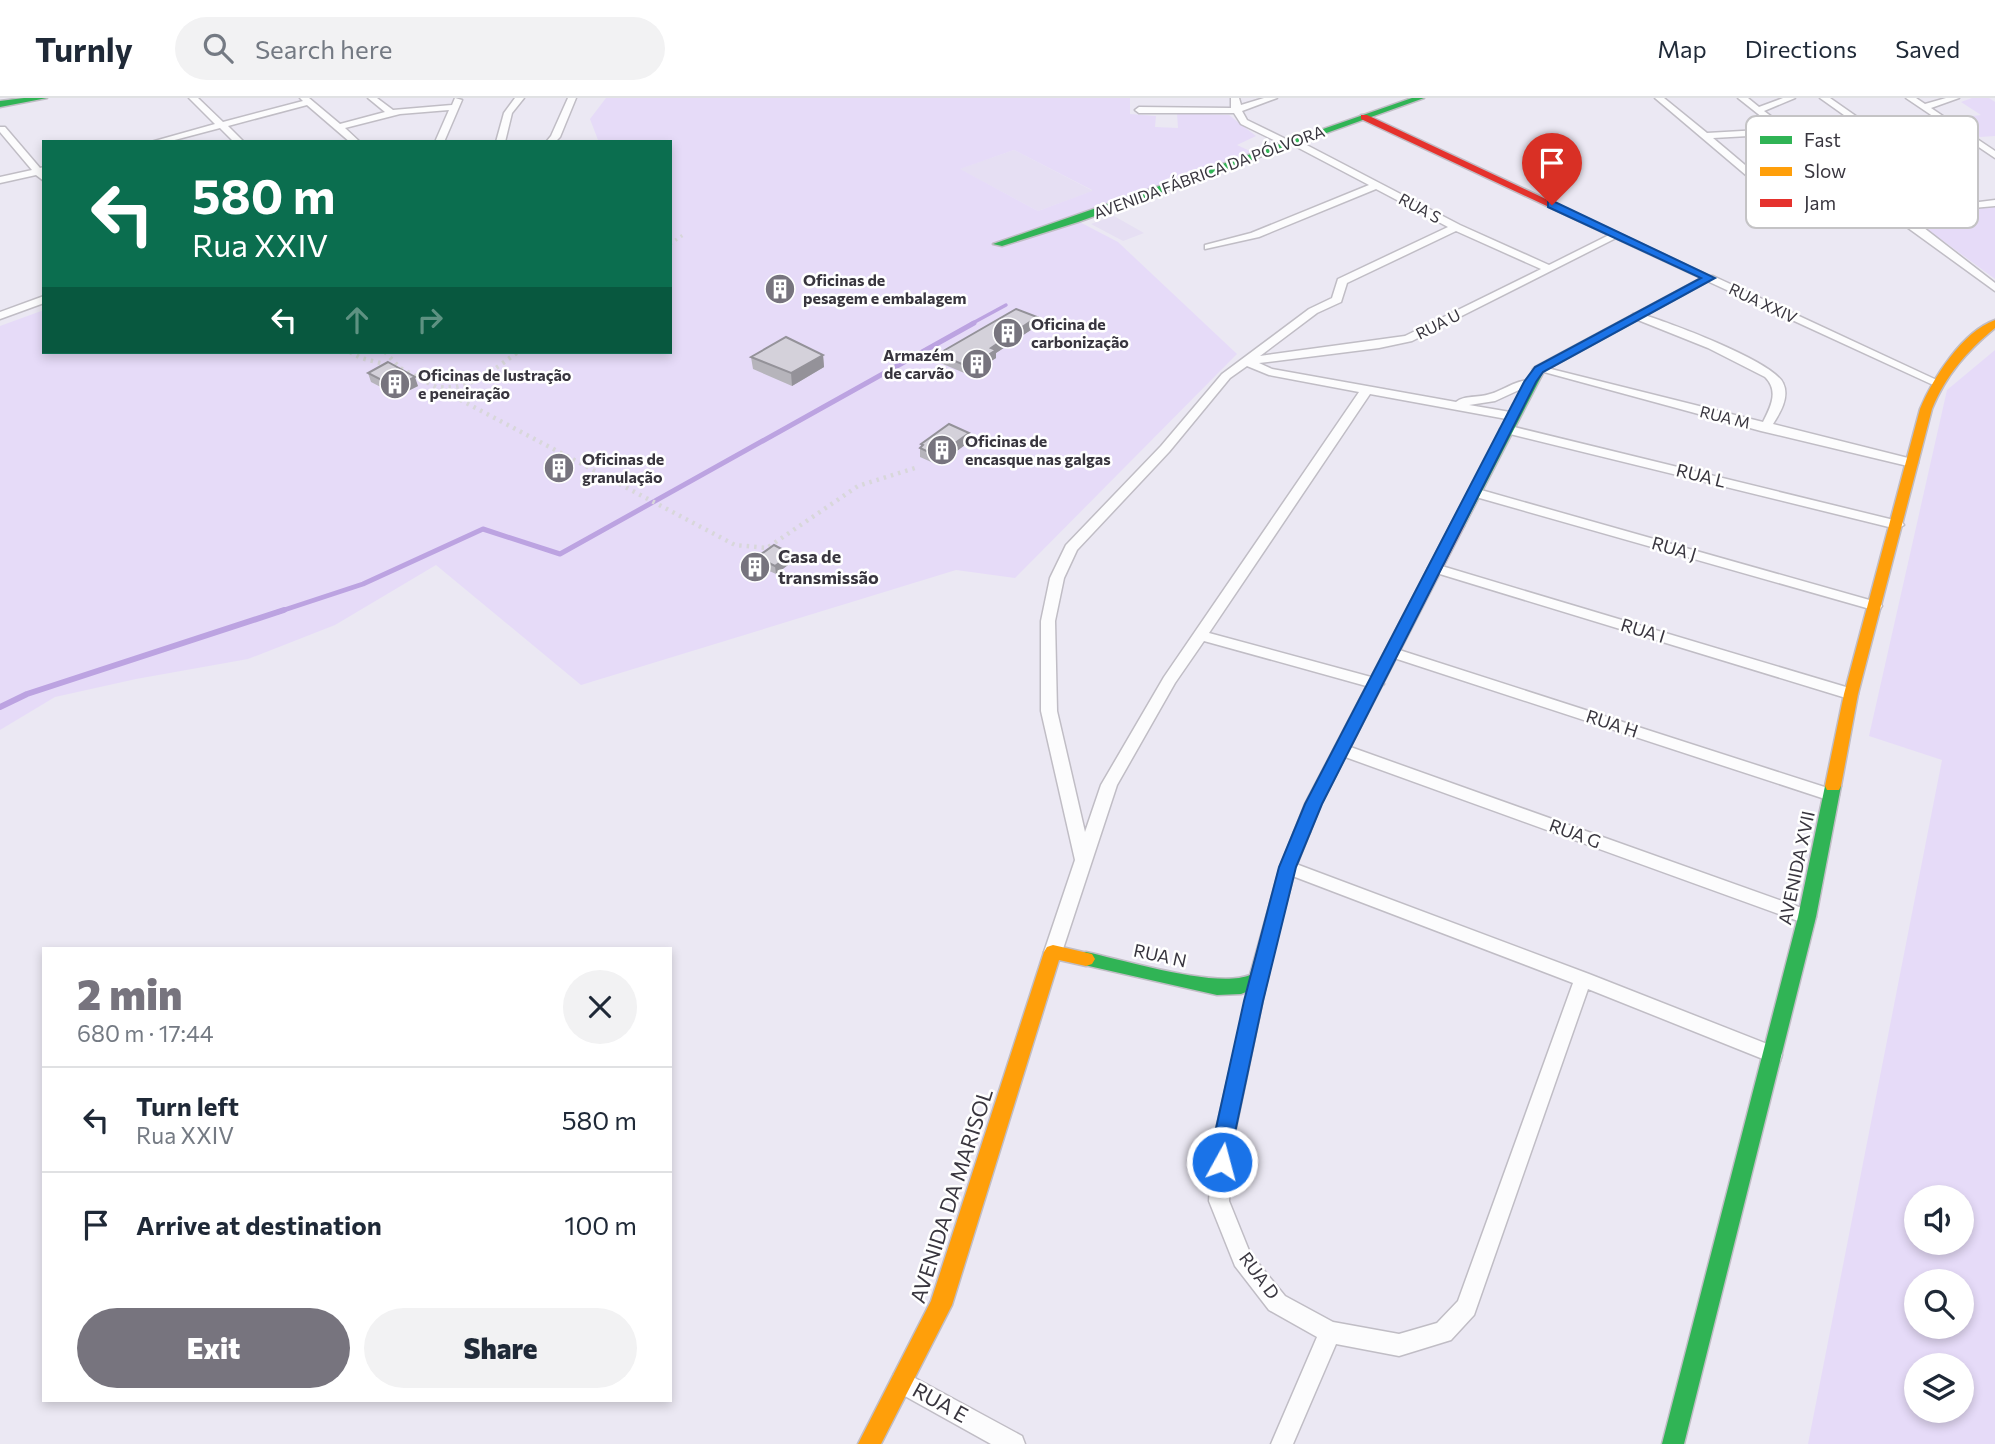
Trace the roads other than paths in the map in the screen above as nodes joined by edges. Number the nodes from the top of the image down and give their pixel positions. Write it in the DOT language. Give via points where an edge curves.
graph roads {
  1 [pos="40,98"];
  2 [pos="193,98"];
  3 [pos="372,98"];
  4 [pos="520,98"];
  5 [pos="572,98"];
  6 [pos="1235,98"];
  7 [pos="1273,98"];
  8 [pos="1420,98"];
  9 [pos="1659,98"];
  10 [pos="1742,98"];
  11 [pos="1791,98"];
  12 [pos="1824,98"];
  13 [pos="1910,98"];
  14 [pos="1955,98"];
  15 [pos="307,100"];
  16 [pos="457,102"];
  17 [pos="0,104"];
  18 [pos="1924,107"];
  19 [pos="1139,110"];
  20 [pos="1237,110"];
  21 [pos="1758,110"];
  22 [pos="391,113"];
  23 [pos="1766,116"];
  24 [pos="1850,116"];
  25 [pos="1937,116"];
  26 [pos="1364,117"];
  27 [pos="222,125"];
  28 [pos="338,127"];
  29 [pos="2,129"];
  30 [pos="1746,133"];
  31 [pos="1706,136"];
  32 [pos="163,140"];
  33 [pos="238,140"];
  34 [pos="354,140"];
  35 [pos="440,140"];
  36 [pos="500,140"];
  37 [pos="552,140"];
  38 [pos="1292,143"];
  39 [pos="1978,144"];
  40 [pos="1995,155"];
  41 [pos="1746,170"];
  42 [pos="42,173"];
  43 [pos="0,180"];
  44 [pos="1377,185"];
  45 [pos="1995,203"];
  46 [pos="1978,205"];
  47 [pos="1456,227"];
  48 [pos="1915,228"];
  49 [pos="1616,235"];
  50 [pos="998,244"];
  51 [pos="1209,247"];
  52 [pos="1548,268"];
  53 [pos="1709,278"];
  54 [pos="1995,288"];
  55 [pos="42,300"];
  56 [pos="0,316"];
  57 [pos="1637,316"];
  58 [pos="1995,323"];
  59 [pos="1245,361"];
  60 [pos="1534,376"];
  61 [pos="1935,382"];
  62 [pos="1367,390"];
  63 [pos="1435,402"];
  64 [pos="1509,423"];
  65 [pos="1765,428"];
  66 [pos="1912,463"];
  67 [pos="1474,492"];
  68 [pos="1897,525"];
  69 [pos="1435,568"];
  70 [pos="1875,606"];
  71 [pos="1201,635"];
  72 [pos="1393,653"];
  73 [pos="1377,684"];
  74 [pos="1852,694"];
  75 [pos="1342,750"];
  76 [pos="1831,795"];
  77 [pos="1083,859"];
  78 [pos="1288,867"];
  79 [pos="1807,917"];
  80 [pos="1053,952"];
  81 [pos="1258,979"];
  82 [pos="1583,979"];
  83 [pos="1773,1055"];
  84 [pos="1331,1332"];
  85 [pos="902,1382"];
  86 [pos="869,1444"];
  87 [pos="1014,1444"];
  88 [pos="1282,1444"];
  89 [pos="1673,1444"];
  1 -- 17 [label="street"];
  2 -- 27 [label="street"];
  3 -- 22 [label="street"];
  4 -- 36 [label="street" via="508,113"];
  5 -- 37 [label="street"];
  6 -- 20 [label="street"];
  7 -- 20 [label="street"];
  8 -- 26 [label="street, AVENIDA FÁBRICA DA PÓLVORA"];
  9 -- 31 [label="street"];
  10 -- 21 [label="street"];
  11 -- 21 [label="street"];
  12 -- 24 [label="street"];
  13 -- 18 [label="street"];
  14 -- 18 [label="street"];
  15 -- 27 [label="street"];
  15 -- 28 [label="street"];
  16 -- 22 [label="street"];
  16 -- 35 [label="street"];
  18 -- 25 [label="street"];
  19 -- 20 [label="street"];
  20 -- 38 [label="street, RUA S" via="1252,127"];
  21 -- 23 [label="street"];
  22 -- 28 [label="street"];
  26 -- 38 [label="street, AVENIDA FÁBRICA DA PÓLVORA"];
  26 -- 49 [label="street, RUA XXIV"];
  27 -- 32 [label="street"];
  27 -- 33 [label="street"];
  28 -- 34 [label="street"];
  29 -- 42 [label="street"];
  30 -- 31 [label="street"];
  31 -- 41 [label="street"];
  38 -- 44 [label="street, RUA S"];
  38 -- 50 [label="street, AVENIDA FÁBRICA DA PÓLVORA"];
  39 -- 40 [label="street"];
  42 -- 43 [label="street"];
  44 -- 47 [label="street, RUA S"];
  44 -- 51 [label="street" via="1255,235"];
  45 -- 46 [label="street"];
  47 -- 52 [label="street, RUA S"];
  47 -- 59 [label="street" via="1342,281 1336,300 1313,311"];
  48 -- 54 [label="street"];
  49 -- 52 [label="street, RUA U"];
  49 -- 53 [label="street, RUA XXIV"];
  52 -- 59 [label="street, RUA U" via="1408,339"];
  53 -- 57 [label="street"];
  53 -- 61 [label="street, RUA XXIV"];
  55 -- 56 [label="street"];
  57 -- 60 [label="street"];
  57 -- 65 [label="street" via="1699,339 1767,373 1777,382 1779,394"];
  58 -- 61 [label="street, AVENIDA XVII" via="1960,350"];
  59 -- 62 [label="street" via="1269,372"];
  59 -- 77 [label="street" via="1226,376 1071,548 1057,578 1048,621 1049,711"];
  60 -- 63 [label="street" via="1491,398"];
  60 -- 64 [label="street, RUA D"];
  60 -- 65 [label="street, RUA M"];
  61 -- 66 [label="street, AVENIDA XVII"];
  62 -- 63 [label="street"];
  62 -- 71 [label="street"];
  63 -- 64 [label="street, RUA L"];
  64 -- 67 [label="street, RUA D"];
  64 -- 68 [label="street, RUA L"];
  65 -- 66 [label="street, RUA M"];
  66 -- 68 [label="street, AVENIDA XVII"];
  67 -- 69 [label="street, RUA D"];
  67 -- 70 [label="street, RUA J"];
  68 -- 70 [label="street, AVENIDA XVII"];
  69 -- 72 [label="street, RUA D"];
  69 -- 74 [label="street, RUA I"];
  70 -- 74 [label="street, AVENIDA XVII"];
  71 -- 73 [label="street"];
  71 -- 77 [label="street" via="1109,785"];
  72 -- 73 [label="street, RUA D"];
  72 -- 76 [label="street, RUA H"];
  73 -- 75 [label="street, RUA D"];
  74 -- 76 [label="street, AVENIDA XVII"];
  75 -- 78 [label="street, RUA D" via="1313,804"];
  75 -- 79 [label="street, RUA G"];
  76 -- 79 [label="street, AVENIDA XVII"];
  77 -- 80 [label="street"];
  78 -- 81 [label="street, RUA D"];
  78 -- 82 [label="street"];
  79 -- 83 [label="street, AVENIDA XVII"];
  80 -- 81 [label="street, RUA N" via="1217,988 1241,987"];
  80 -- 85 [label="street, AVENIDA DA MARISOL" via="941,1305"];
  81 -- 84 [label="street, RUA D" via="1223,1142 1219,1201 1242,1259 1277,1303"];
  82 -- 83 [label="street"];
  82 -- 84 [label="street, RUA D" via="1466,1308 1443,1332 1399,1345"];
  83 -- 89 [label="street, AVENIDA XVII"];
  84 -- 88 [label="street"];
  85 -- 86 [label="street, AVENIDA DA MARISOL"];
  85 -- 87 [label="street, RUA E"];
}
